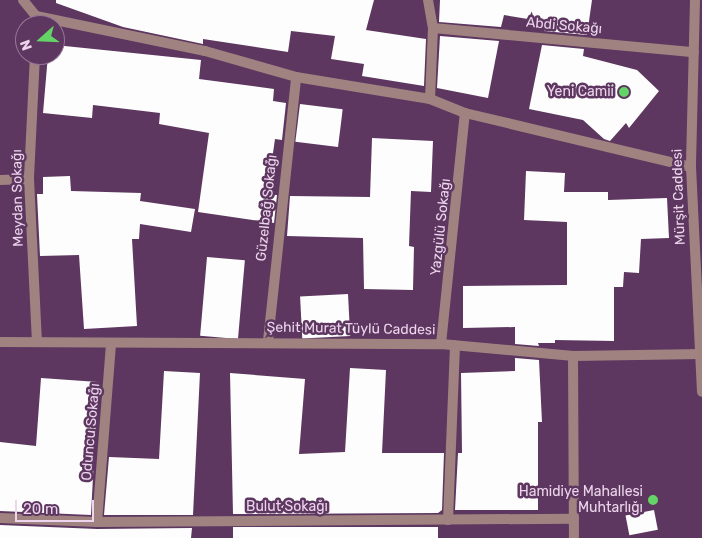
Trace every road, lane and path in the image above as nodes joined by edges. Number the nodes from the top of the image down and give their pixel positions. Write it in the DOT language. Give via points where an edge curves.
graph roads {
  1 [pos="23,0"];
  2 [pos="428,0"];
  3 [pos="696,0"];
  4 [pos="32,15"];
  5 [pos="65,26"];
  6 [pos="433,28"];
  7 [pos="694,52"];
  8 [pos="35,65"];
  9 [pos="296,77"];
  10 [pos="430,99"];
  11 [pos="465,113"];
  12 [pos="691,167"];
  13 [pos="29,179"];
  14 [pos="0,180"];
  15 [pos="37,340"];
  16 [pos="268,341"];
  17 [pos="0,342"];
  18 [pos="112,344"];
  19 [pos="441,344"];
  20 [pos="455,345"];
  21 [pos="701,354"];
  22 [pos="572,356"];
  23 [pos="702,392"];
  24 [pos="0,518"];
  25 [pos="574,519"];
  26 [pos="448,520"];
  27 [pos="98,522"];
  28 [pos="574,538"];
  1 -- 4 [label="street"];
  2 -- 6 [label="street"];
  3 -- 7 [label="street, Mürşit Caddesi"];
  5 -- 9 [label="street" via="205,51"];
  6 -- 7 [label="street, Abdi Sokağı"];
  6 -- 10 [label="street"];
  7 -- 12 [label="street, Mürşit Caddesi"];
  8 -- 13 [label="street, Meydan Sokağı"];
  9 -- 10 [label="street"];
  9 -- 16 [label="street, Güzelbağ Sokağı"];
  10 -- 11 [label="street"];
  11 -- 12 [label="street"];
  11 -- 19 [label="street, Yazgülü Sokağı"];
  12 -- 21 [label="street, Mürşit Caddesi"];
  13 -- 14 [label="street"];
  13 -- 15 [label="street, Meydan Sokağı"];
  15 -- 17 [label="street, Şehit Murat Tüylü Caddesi"];
  15 -- 18 [label="street, Şehit Murat Tüylü Caddesi"];
  16 -- 18 [label="street, Şehit Murat Tüylü Caddesi"];
  16 -- 19 [label="street, Şehit Murat Tüylü Caddesi"];
  18 -- 27 [label="street, Oduncu Sokağı"];
  19 -- 20 [label="street, Şehit Murat Tüylü Caddesi"];
  20 -- 22 [label="street, Şehit Murat Tüylü Caddesi"];
  20 -- 26 [label="street"];
  21 -- 22 [label="street, Şehit Murat Tüylü Caddesi"];
  21 -- 23 [label="street, Mürşit Caddesi"];
  22 -- 25 [label="street"];
  24 -- 27 [label="street, Bulut Sokağı"];
  25 -- 26 [label="street, Bulut Sokağı"];
  25 -- 28 [label="street"];
  26 -- 27 [label="street, Bulut Sokağı"];
}
